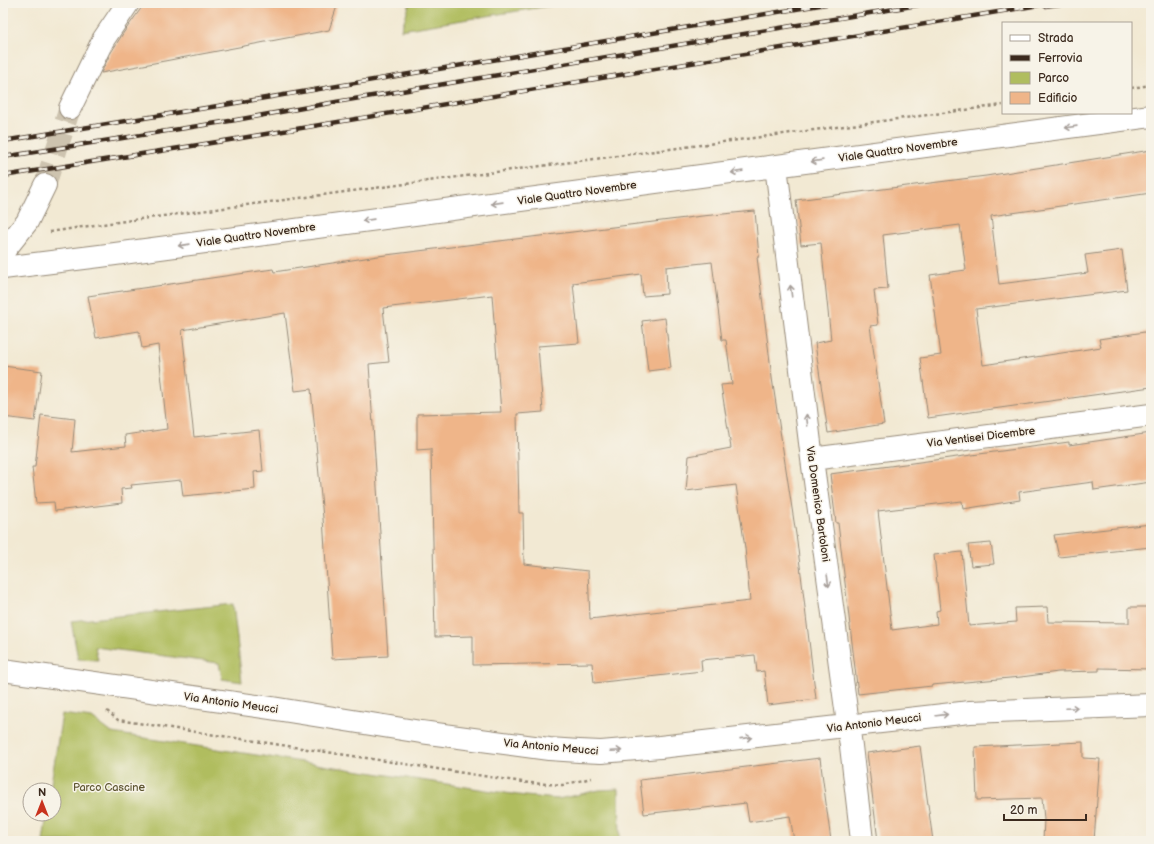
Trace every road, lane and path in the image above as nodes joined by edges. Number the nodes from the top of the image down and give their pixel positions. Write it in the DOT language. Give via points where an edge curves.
graph roads {
  1 [pos="128,3"];
  2 [pos="1151,85"];
  3 [pos="1132,88"];
  4 [pos="1002,105"];
  5 [pos="70,108"];
  6 [pos="1151,116"];
  7 [pos="776,166"];
  8 [pos="45,184"];
  9 [pos="9,244"];
  10 [pos="3,268"];
  11 [pos="1151,415"];
  12 [pos="812,459"];
  13 [pos="3,670"];
  14 [pos="1151,705"];
  15 [pos="848,726"];
  16 [pos="862,841"];
  1 -- 5 [label="street" via="103,40"];
  2 -- 3 [label="path"];
  4 -- 9 [label="path" via="95,225"];
  6 -- 7 [label="street, Viale Quattro Novembre, one-way"];
  7 -- 10 [label="street, Viale Quattro Novembre, one-way"];
  12 -- 7 [label="street, Via Domenico Bartoloni, one-way"];
  8 -- 9 [label="street" via="27,222"];
  11 -- 12 [label="street, Via Ventisei Dicembre"];
  12 -- 15 [label="street, Via Domenico Bartoloni, one-way"];
  13 -- 15 [label="street, Via Antonio Meucci, one-way" via="549,749 601,752 632,750"];
  15 -- 14 [label="street, Via Antonio Meucci, one-way" via="970,712"];
  15 -- 16 [label="street, Via Domenico Bartoloni"];
}
